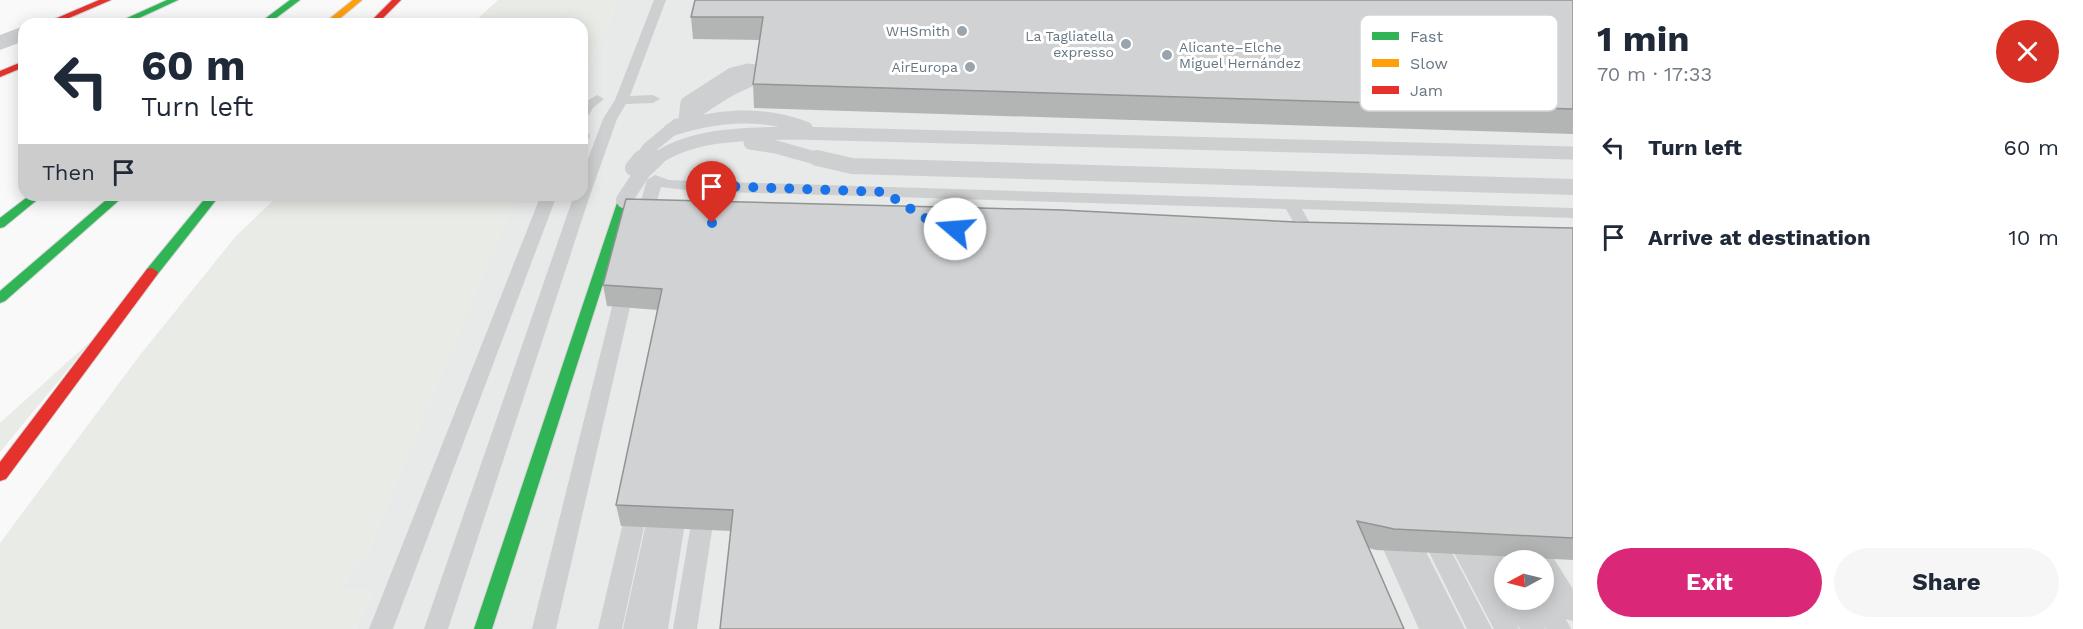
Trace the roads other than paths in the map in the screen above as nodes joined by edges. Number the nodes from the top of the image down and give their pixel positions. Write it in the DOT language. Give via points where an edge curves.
graph roads {
  1 [pos="106,0"];
  2 [pos="174,0"];
  3 [pos="296,0"];
  4 [pos="358,0"];
  5 [pos="397,0"];
  6 [pos="660,0"];
  7 [pos="62,18"];
  8 [pos="132,18"];
  9 [pos="270,18"];
  10 [pos="335,18"];
  11 [pos="378,18"];
  12 [pos="18,36"];
  13 [pos="0,43"];
  14 [pos="18,66"];
  15 [pos="0,74"];
  16 [pos="785,74"];
  17 [pos="597,99"];
  18 [pos="653,99"];
  19 [pos="622,100"];
  20 [pos="588,105"];
  21 [pos="670,130"];
  22 [pos="816,133"];
  23 [pos="1573,153"];
  24 [pos="643,154"];
  25 [pos="588,179"];
  26 [pos="694,186"];
  27 [pos="719,186"];
  28 [pos="1573,187"];
  29 [pos="852,191"];
  30 [pos="884,192"];
  31 [pos="1067,197"];
  32 [pos="1102,198"];
  33 [pos="624,200"];
  34 [pos="29,201"];
  35 [pos="111,201"];
  36 [pos="209,201"];
  37 [pos="547,201"];
  38 [pos="580,201"];
  39 [pos="1236,201"];
  40 [pos="1284,203"];
  41 [pos="690,204"];
  42 [pos="716,204"];
  43 [pos="876,209"];
  44 [pos="909,209"];
  45 [pos="1573,213"];
  46 [pos="1040,215"];
  47 [pos="1070,216"];
  48 [pos="643,221"];
  49 [pos="1247,221"];
  50 [pos="0,224"];
  51 [pos="1317,263"];
  52 [pos="0,298"];
  53 [pos="621,307"];
  54 [pos="0,474"];
  55 [pos="633,527"];
  56 [pos="701,530"];
  57 [pos="1440,552"];
  58 [pos="1465,553"];
  59 [pos="1490,555"];
  60 [pos="1494,562"];
  61 [pos="1554,587"];
  62 [pos="1523,610"];
  63 [pos="1548,610"];
  64 [pos="1573,610"];
  65 [pos="381,629"];
  66 [pos="436,629"];
  67 [pos="483,629"];
  68 [pos="544,629"];
  69 [pos="610,629"];
  70 [pos="635,629"];
  71 [pos="656,629"];
  72 [pos="685,629"];
  73 [pos="1431,629"];
  74 [pos="1453,629"];
  75 [pos="1480,629"];
  76 [pos="1507,629"];
  77 [pos="1533,629"];
  78 [pos="1559,629"];
  1 -- 7 [label="main road"];
  2 -- 8 [label="main road"];
  3 -- 9 [label="main road"];
  4 -- 10 [label="main road"];
  5 -- 11 [label="main road"];
  6 -- 19 [label="lane"];
  12 -- 13 [label="street"];
  14 -- 15 [label="main road"];
  16 -- 21 [label="lane, bridge" via="750,78"];
  17 -- 20 [label="lane"];
  18 -- 19 [label="lane"];
  19 -- 25 [label="lane" via="610,119"];
  21 -- 22 [label="lane, bridge" via="697,121 752,116 785,120"];
  21 -- 24 [label="lane, bridge"];
  22 -- 23 [label="lane, bridge"];
  22 -- 24 [label="lane, bridge" via="775,125 733,125 690,134"];
  22 -- 33 [label="lane, bridge" via="750,134 685,147 647,166"];
  24 -- 33 [label="lane, bridge" via="633,168"];
  26 -- 27 [label="lane"];
  26 -- 41 [label="lane"];
  26 -- 48 [label="lane" via="655,180"];
  27 -- 29 [label="lane"];
  27 -- 42 [label="lane"];
  28 -- 33 [label="lane, bridge" via="852,166 749,143 714,147 681,158 659,169"];
  29 -- 30 [label="lane"];
  29 -- 43 [label="lane"];
  30 -- 31 [label="lane"];
  30 -- 44 [label="lane"];
  31 -- 32 [label="lane"];
  31 -- 46 [label="lane"];
  32 -- 39 [label="lane"];
  32 -- 47 [label="lane"];
  33 -- 67 [label="main road"];
  34 -- 50 [label="main road"];
  35 -- 52 [label="main road"];
  36 -- 54 [label="main road"];
  37 -- 65 [label="lane"];
  38 -- 66 [label="lane"];
  39 -- 40 [label="lane"];
  39 -- 49 [label="lane"];
  40 -- 45 [label="lane"];
  40 -- 51 [label="lane"];
  53 -- 68 [label="lane"];
  55 -- 69 [label="lane"];
  56 -- 72 [label="lane"];
  57 -- 75 [label="lane"];
  58 -- 76 [label="lane"];
  59 -- 60 [label="lane"];
  61 -- 64 [label="lane"];
  62 -- 77 [label="lane"];
  63 -- 78 [label="lane"];
  70 -- 71 [label="lane" via="664,528"];
  73 -- 74 [label="lane" via="1404,551"];
}
